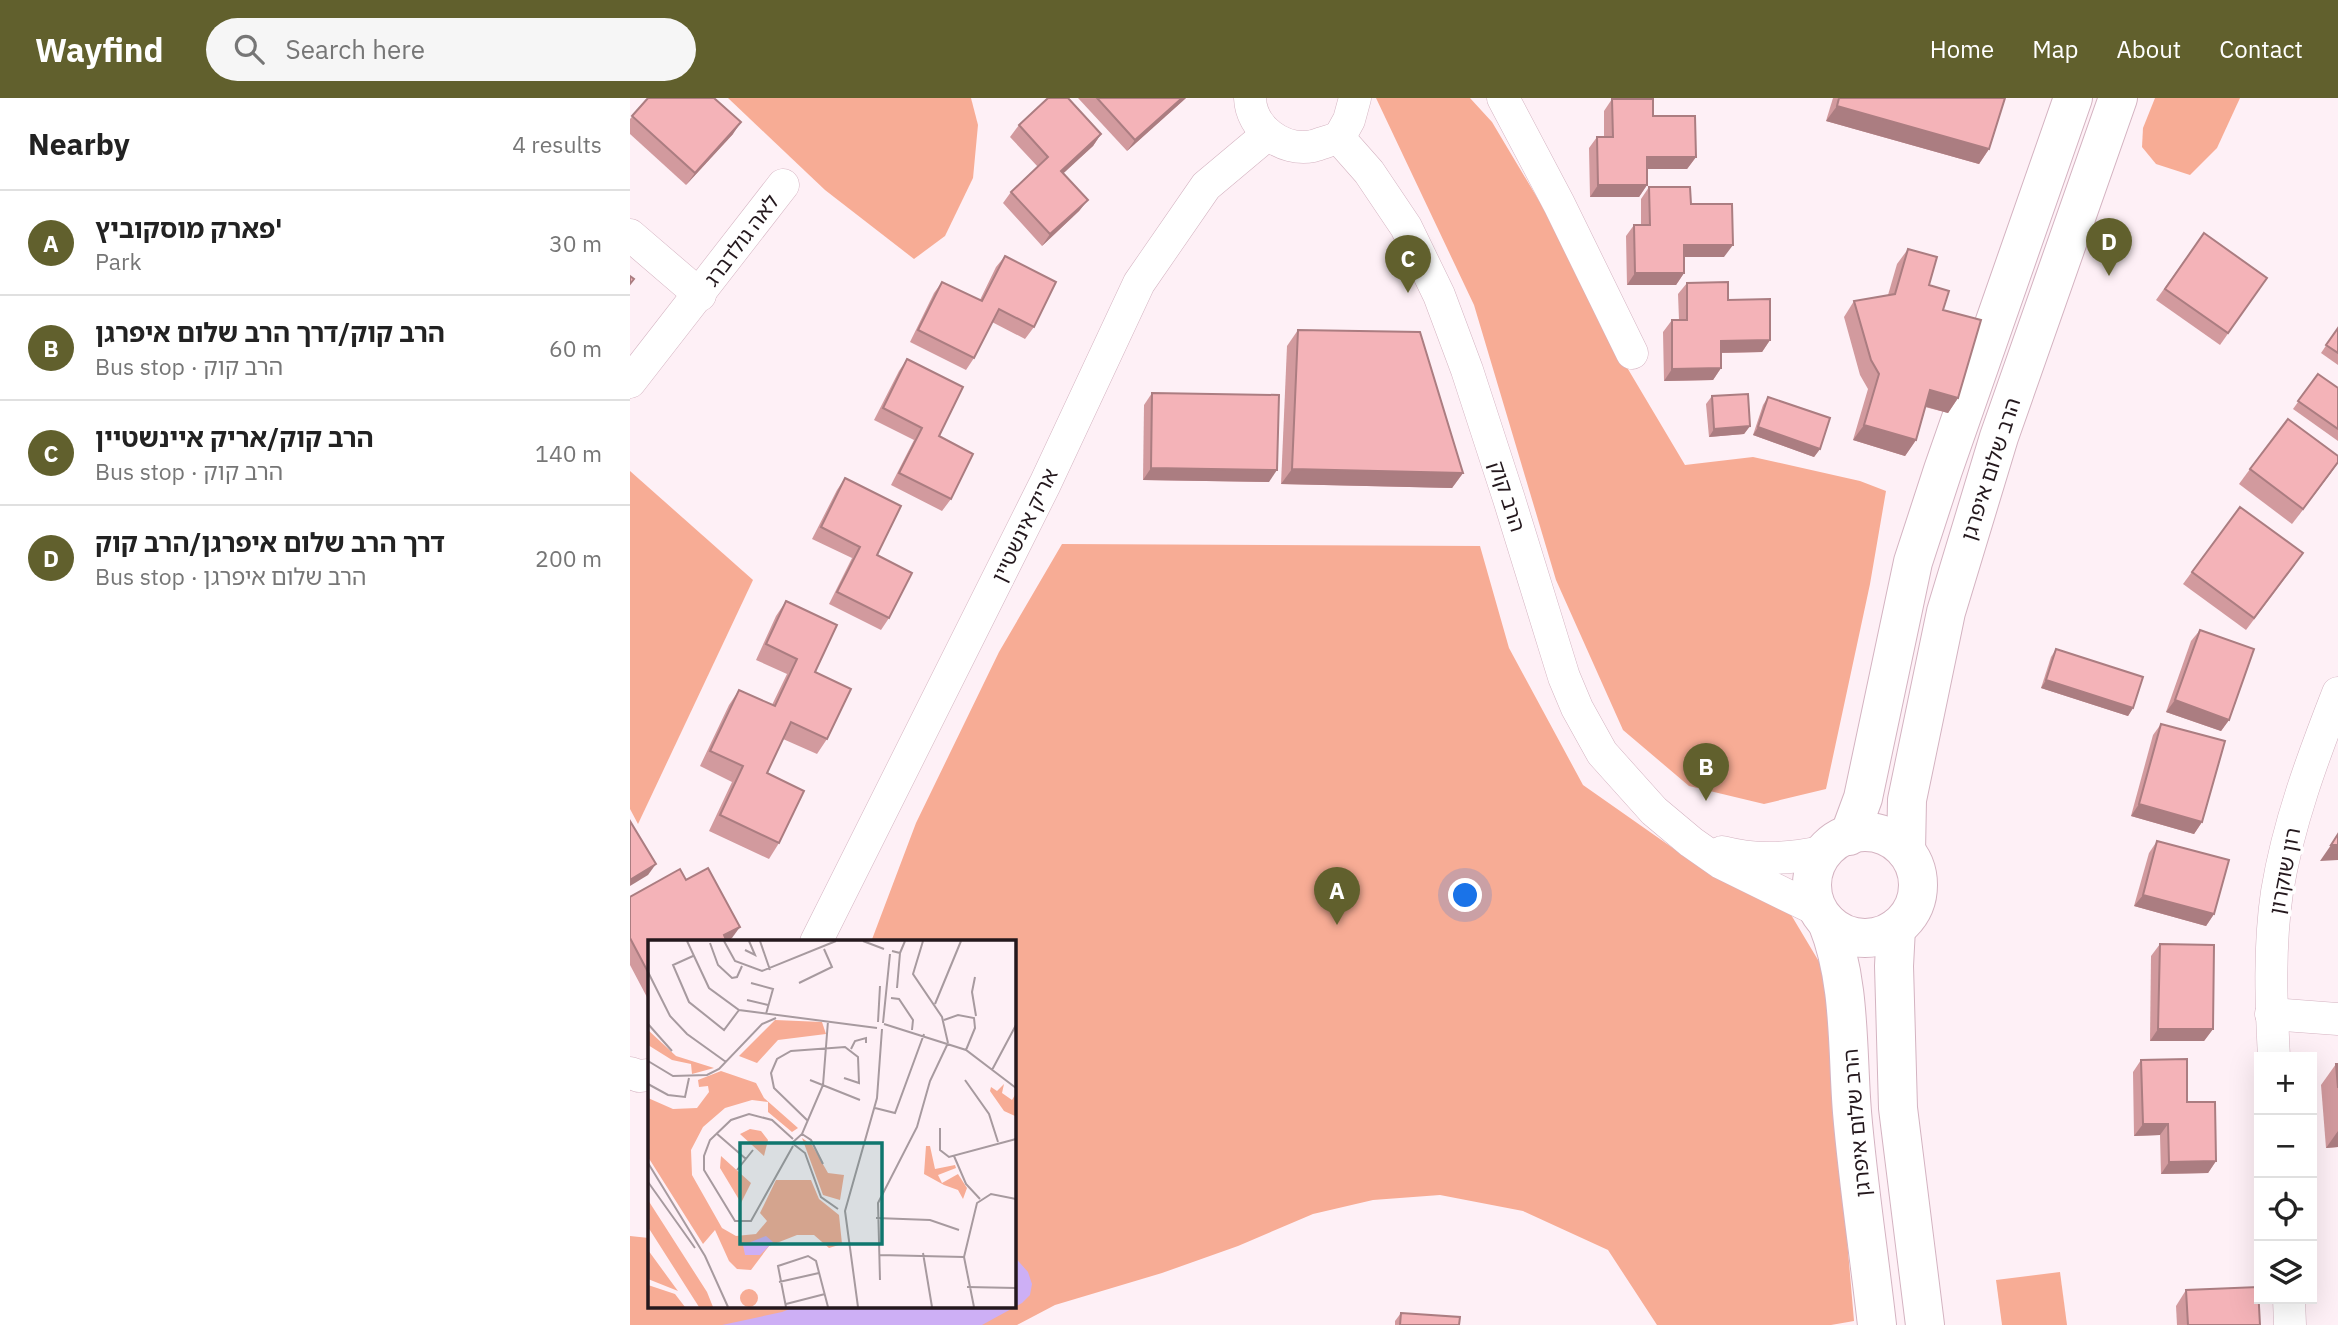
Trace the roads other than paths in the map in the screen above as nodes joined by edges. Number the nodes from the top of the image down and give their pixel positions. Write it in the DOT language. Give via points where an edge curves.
graph roads {
  1 [pos="1250,98"];
  2 [pos="1355,98"];
  3 [pos="1503,98"];
  4 [pos="2073,98"];
  5 [pos="2118,98"];
  6 [pos="1268,134"];
  7 [pos="1339,138"];
  8 [pos="783,185"];
  9 [pos="630,235"];
  10 [pos="699,295"];
  11 [pos="1632,353"];
  12 [pos="630,382"];
  13 [pos="2338,693"];
  14 [pos="1691,842"];
  15 [pos="1836,844"];
  16 [pos="1906,851"];
  17 [pos="1822,916"];
  18 [pos="1896,929"];
  19 [pos="817,940"];
  20 [pos="2271,1014"];
  21 [pos="2338,1019"];
  22 [pos="2274,1052"];
  23 [pos="630,1073"];
  24 [pos="648,1075"];
  25 [pos="2288,1304"];
  26 [pos="1877,1325"];
  27 [pos="1925,1325"];
  28 [pos="2290,1325"];
  1 -- 6 [label="street" via="1256,121"];
  2 -- 7 [label="street"];
  3 -- 11 [label="street"];
  4 -- 15 [label="main road, הרב שלום איפרגן" via="1913,562 1863,798"];
  5 -- 16 [label="main road, הרב שלום איפרגן" via="1999,438 1946,612 1908,800"];
  6 -- 7 [label="street" via="1296,146"];
  6 -- 19 [label="street, אריק אינשטיין" via="1206,186 1139,283 1045,484"];
  7 -- 14 [label="street, הרב קוק" via="1406,227 1439,295 1577,708 1602,753 1654,811"];
  8 -- 10 [label="street, לאה גולדברג"];
  9 -- 10 [label="street, לאה גולדברג"];
  10 -- 12 [label="street, לאה גולדברג"];
  13 -- 20 [label="street, רון שוקרון" via="2291,829 2277,892"];
  14 -- 15 [label="street, הרב קוק" via="1751,858 1792,858"];
  14 -- 17 [label="street, הרב קוק" via="1721,863"];
  15 -- 16 [label="main road" via="1859,832 1884,836"];
  15 -- 17 [label="main road" via="1812,874 1811,887"];
  16 -- 18 [label="main road" via="1918,878 1918,893 1907,919"];
  17 -- 18 [label="main road" via="1838,932 1855,938"];
  17 -- 26 [label="main road, הרב שלום איפרגן" via="1833,938 1841,976"];
  18 -- 27 [label="main road, הרב שלום איפרגן" via="1898,1108"];
  20 -- 21 [label="street"];
  20 -- 22 [label="street, רון שוקרון"];
  23 -- 24 [label="street"];
  25 -- 28 [label="street"];
}
